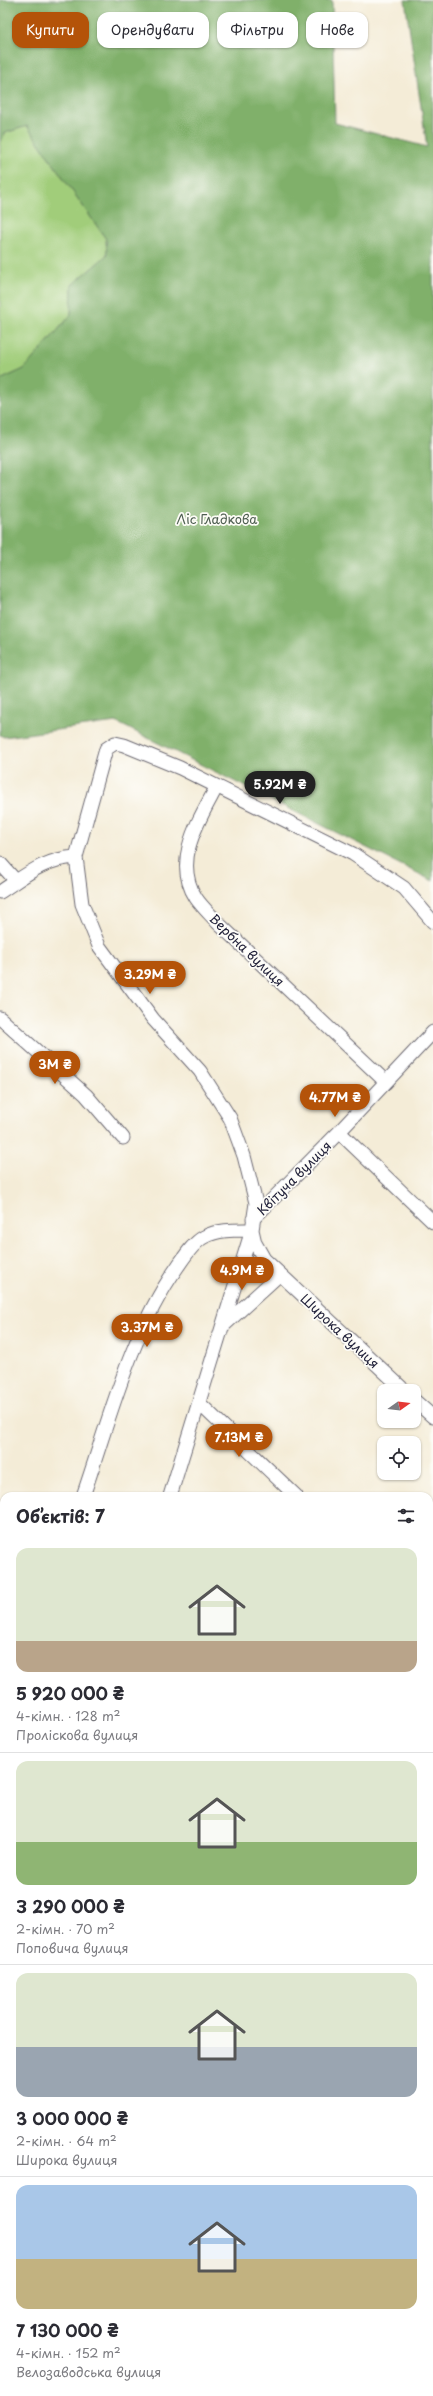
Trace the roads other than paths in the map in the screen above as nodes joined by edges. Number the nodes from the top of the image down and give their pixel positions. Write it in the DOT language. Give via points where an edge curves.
graph roads {
  1 [pos="216,788"];
  2 [pos="76,857"];
  3 [pos="0,862"];
  4 [pos="16,881"];
  5 [pos="0,892"];
  6 [pos="433,922"];
  7 [pos="0,1018"];
  8 [pos="431,1038"];
  9 [pos="386,1082"];
  10 [pos="340,1132"];
  11 [pos="123,1138"];
  12 [pos="433,1222"];
  13 [pos="252,1225"];
  14 [pos="280,1274"];
  15 [pos="222,1327"];
  16 [pos="398,1384"];
  17 [pos="199,1403"];
  18 [pos="421,1407"];
  19 [pos="433,1418"];
  20 [pos="84,1492"];
  21 [pos="171,1492"];
  22 [pos="292,1492"];
  1 -- 2 [label="street" via="180,768 115,743 106,749"];
  1 -- 6 [label="street" via="353,854 404,888"];
  1 -- 9 [label="street, Вербна вулиця" via="195,828 186,854 188,878 195,897 218,923"];
  2 -- 4 [label="street" via="45,862"];
  2 -- 13 [label="street" via="82,904 99,946 153,1020 200,1071 230,1118 244,1156 256,1203"];
  3 -- 4 [label="street"];
  4 -- 5 [label="street"];
  7 -- 11 [label="street" via="86,1095"];
  8 -- 9 [label="street, Квітуча вулиця"];
  9 -- 10 [label="street, Квітуча вулиця"];
  10 -- 12 [label="street"];
  10 -- 13 [label="street, Квітуча вулиця"];
  13 -- 14 [label="street, Широка вулиця" via="255,1243 264,1259"];
  13 -- 15 [label="street"];
  13 -- 20 [label="street" via="204,1237 189,1251 163,1287 137,1339"];
  14 -- 15 [label="street"];
  14 -- 16 [label="street, Широка вулиця"];
  15 -- 17 [label="street"];
  17 -- 21 [label="street"];
  17 -- 22 [label="street"];
  18 -- 19 [label="street"];
}
